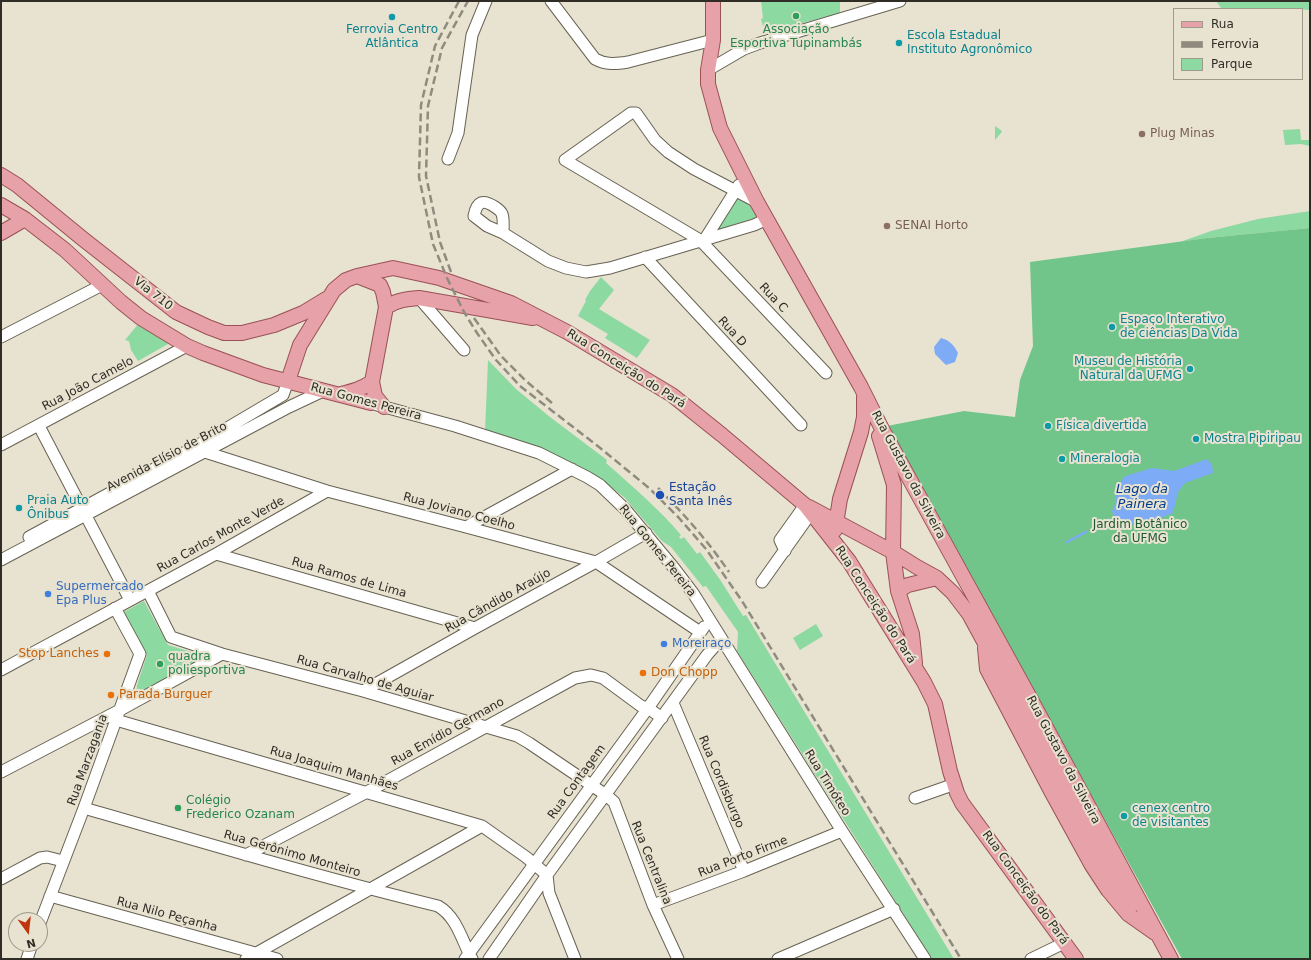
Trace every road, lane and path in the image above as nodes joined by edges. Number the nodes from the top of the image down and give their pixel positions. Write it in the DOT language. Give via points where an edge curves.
graph roads {
  1 [pos="486,1"];
  2 [pos="551,1"];
  3 [pos="714,1"];
  4 [pos="900,1"];
  5 [pos="713,40"];
  6 [pos="708,70"];
  7 [pos="448,160"];
  8 [pos="1,176"];
  9 [pos="744,176"];
  10 [pos="735,191"];
  11 [pos="756,202"];
  12 [pos="1,205"];
  13 [pos="25,219"];
  14 [pos="767,219"];
  15 [pos="1,233"];
  16 [pos="503,233"];
  17 [pos="703,239"];
  18 [pos="644,257"];
  19 [pos="357,276"];
  20 [pos="102,285"];
  21 [pos="328,298"];
  22 [pos="419,298"];
  23 [pos="386,307"];
  24 [pos="545,320"];
  25 [pos="1,337"];
  26 [pos="187,346"];
  27 [pos="464,350"];
  28 [pos="826,373"];
  29 [pos="288,381"];
  30 [pos="372,382"];
  31 [pos="325,390"];
  32 [pos="864,392"];
  33 [pos="338,394"];
  34 [pos="377,405"];
  35 [pos="801,425"];
  36 [pos="38,426"];
  37 [pos="1,445"];
  38 [pos="202,448"];
  39 [pos="572,470"];
  40 [pos="327,491"];
  41 [pos="840,499"];
  42 [pos="808,509"];
  43 [pos="83,512"];
  44 [pos="836,521"];
  45 [pos="466,527"];
  46 [pos="646,533"];
  47 [pos="834,541"];
  48 [pos="1,552"];
  49 [pos="893,552"];
  50 [pos="216,554"];
  51 [pos="1,560"];
  52 [pos="596,562"];
  53 [pos="937,578"];
  54 [pos="762,582"];
  55 [pos="148,590"];
  56 [pos="898,591"];
  57 [pos="130,600"];
  58 [pos="115,608"];
  59 [pos="709,620"];
  60 [pos="475,628"];
  61 [pos="700,632"];
  62 [pos="721,639"];
  63 [pos="222,654"];
  64 [pos="916,668"];
  65 [pos="1,670"];
  66 [pos="363,691"];
  67 [pos="672,703"];
  68 [pos="648,708"];
  69 [pos="120,710"];
  70 [pos="662,718"];
  71 [pos="116,720"];
  72 [pos="484,727"];
  73 [pos="1,772"];
  74 [pos="954,784"];
  75 [pos="591,785"];
  76 [pos="367,792"];
  77 [pos="606,795"];
  78 [pos="915,798"];
  79 [pos="84,808"];
  80 [pos="482,826"];
  81 [pos="842,831"];
  82 [pos="246,855"];
  83 [pos="63,860"];
  84 [pos="534,864"];
  85 [pos="744,871"];
  86 [pos="547,874"];
  87 [pos="1,878"];
  88 [pos="371,890"];
  89 [pos="50,896"];
  90 [pos="653,905"];
  91 [pos="894,909"];
  92 [pos="44,912"];
  93 [pos="1159,936"];
  94 [pos="1064,942"];
  95 [pos="256,953"];
  96 [pos="469,957"];
  97 [pos="246,959"];
  98 [pos="277,959"];
  99 [pos="489,959"];
  100 [pos="576,959"];
  101 [pos="678,959"];
  102 [pos="778,959"];
  103 [pos="925,959"];
  104 [pos="1032,959"];
  105 [pos="1076,959"];
  106 [pos="1171,959"];
  1 -- 7 [label="street" via="472,35 458,133"];
  2 -- 5 [label="street" via="595,59 602,63 628,62"];
  3 -- 5 [label="main road, Rua Gustavo da Silveira"];
  4 -- 6 [label="street" via="760,43 744,49"];
  5 -- 6 [label="main road, Rua Gustavo da Silveira"];
  6 -- 9 [label="main road, Rua Gustavo da Silveira" via="708,84 720,128"];
  8 -- 21 [label="main road, Via 710" via="17,185 176,312 224,333 242,333 274,325 303,313"];
  9 -- 10 [label="street"];
  9 -- 11 [label="main road, Rua Gustavo da Silveira"];
  10 -- 11 [label="street"];
  10 -- 17 [label="street"];
  10 -- 17 [label="street, Rua C" via="668,152 655,140 636,113 631,112 565,160"];
  11 -- 14 [label="main road, Rua Gustavo da Silveira"];
  12 -- 13 [label="main road, Rua Gomes Pereira"];
  13 -- 15 [label="main road"];
  13 -- 20 [label="main road, Rua Gomes Pereira" via="65,250"];
  14 -- 17 [label="street"];
  14 -- 32 [label="main road, Rua Gustavo da Silveira"];
  16 -- 18 [label="street" via="548,261 586,272 610,268"];
  17 -- 18 [label="street"];
  17 -- 28 [label="street, Rua C"];
  18 -- 35 [label="street, Rua D"];
  19 -- 21 [label="main road" via="340,284"];
  19 -- 23 [label="main road" via="380,285"];
  19 -- 24 [label="main road, Rua Conceição do Pará" via="393,268 439,278 511,303"];
  20 -- 25 [label="street"];
  20 -- 26 [label="main road, Rua Gomes Pereira" via="141,318"];
  21 -- 29 [label="main road" via="300,345"];
  22 -- 23 [label="main road" via="404,299"];
  22 -- 24 [label="main road"];
  22 -- 27 [label="street"];
  23 -- 30 [label="main road"];
  24 -- 42 [label="main road, Rua Conceição do Pará" via="672,395"];
  26 -- 29 [label="main road, Rua Gomes Pereira" via="263,375"];
  26 -- 36 [label="street, Rua João Camelo"];
  29 -- 31 [label="main road, Rua Gomes Pereira"];
  29 -- 38 [label="street, Avenida Elísio de Brito" via="283,395"];
  30 -- 33 [label="main road" via="355,391"];
  30 -- 34 [label="main road"];
  31 -- 33 [label="main road, Rua Gomes Pereira"];
  31 -- 38 [label="street, Avenida Elísio de Brito"];
  32 -- 41 [label="main road" via="861,432"];
  32 -- 49 [label="main road" via="894,485"];
  32 -- 93 [label="main road, Rua Gustavo da Silveira"];
  33 -- 34 [label="main road, Rua Gomes Pereira"];
  34 -- 39 [label="street, Rua Gomes Pereira" via="532,450"];
  36 -- 37 [label="street, Rua João Camelo"];
  36 -- 43 [label="street"];
  38 -- 40 [label="street, Rua Joviano Coelho"];
  38 -- 43 [label="street, Avenida Elísio de Brito"];
  39 -- 45 [label="street"];
  39 -- 46 [label="street, Rua Gomes Pereira" via="600,486"];
  40 -- 45 [label="street, Rua Joviano Coelho"];
  40 -- 50 [label="street, Rua Carlos Monte Verde"];
  41 -- 42 [label="main road" via="828,505"];
  41 -- 44 [label="main road"];
  42 -- 44 [label="main road, Rua Gustavo da Silveira"];
  42 -- 47 [label="main road, Rua Conceição do Pará"];
  42 -- 54 [label="street" via="780,540 785,551"];
  43 -- 48 [label="street, Avenida Elísio de Brito"];
  43 -- 51 [label="street, Avenida Elísio de Brito"];
  43 -- 57 [label="street"];
  44 -- 47 [label="main road"];
  44 -- 49 [label="main road, Rua Gustavo da Silveira"];
  45 -- 52 [label="street, Rua Joviano Coelho"];
  46 -- 52 [label="street, Rua Cândido Araújo"];
  46 -- 59 [label="street, Rua Gomes Pereira" via="693,593"];
  47 -- 64 [label="main road, Rua Conceição do Pará"];
  49 -- 53 [label="main road, Rua Gustavo da Silveira"];
  49 -- 56 [label="main road"];
  50 -- 55 [label="street, Rua Carlos Monte Verde"];
  50 -- 60 [label="street, Rua Ramos de Lima"];
  52 -- 60 [label="street, Rua Cândido Araújo"];
  52 -- 61 [label="street, Rua Joviano Coelho"];
  53 -- 56 [label="main road" via="908,585"];
  53 -- 93 [label="main road, Rua Gustavo da Silveira" via="969,614 1107,868"];
  55 -- 57 [label="street, Rua Carlos Monte Verde"];
  55 -- 63 [label="street, Rua Carvalho de Aguiar" via="171,636"];
  56 -- 64 [label="main road" via="912,634"];
  57 -- 58 [label="street, Rua Carlos Monte Verde"];
  58 -- 65 [label="street, Rua Carlos Monte Verde"];
  58 -- 69 [label="street, Rua Marzagania" via="140,654"];
  59 -- 61 [label="street, Rua Contagem"];
  59 -- 62 [label="street, Rua Timóteo"];
  60 -- 66 [label="street, Rua Cândido Araújo"];
  61 -- 68 [label="street, Rua Contagem"];
  62 -- 67 [label="street"];
  62 -- 81 [label="street, Rua Timóteo"];
  63 -- 66 [label="street, Rua Carvalho de Aguiar"];
  63 -- 69 [label="street"];
  64 -- 74 [label="main road, Rua Conceição do Pará" via="935,704"];
  66 -- 72 [label="street, Rua Carvalho de Aguiar"];
  67 -- 70 [label="street"];
  67 -- 85 [label="street, Rua Cordisburgo"];
  68 -- 70 [label="street, Rua Emídio Germano"];
  68 -- 72 [label="street, Rua Emídio Germano" via="641,706 603,678 591,675 575,678"];
  68 -- 75 [label="street, Rua Contagem"];
  69 -- 71 [label="street, Rua Marzagania"];
  69 -- 73 [label="street"];
  70 -- 77 [label="street"];
  71 -- 76 [label="street, Rua Joaquim Manhães"];
  71 -- 79 [label="street, Rua Marzagania"];
  72 -- 75 [label="street, Rua Carvalho de Aguiar" via="517,736"];
  72 -- 76 [label="street, Rua Emídio Germano"];
  74 -- 78 [label="street"];
  74 -- 94 [label="main road, Rua Conceição do Pará" via="962,803"];
  75 -- 77 [label="street, Rua Centralina"];
  75 -- 84 [label="street, Rua Contagem"];
  76 -- 80 [label="street, Rua Joaquim Manhães"];
  76 -- 82 [label="street, Rua Emídio Germano"];
  77 -- 86 [label="street"];
  77 -- 90 [label="street, Rua Centralina" via="614,802"];
  79 -- 82 [label="street, Rua Gerônimo Monteiro"];
  79 -- 83 [label="street, Rua Marzagania"];
  80 -- 84 [label="street, Rua Joaquim Manhães"];
  80 -- 88 [label="street"];
  81 -- 85 [label="street, Rua Porto Firme"];
  81 -- 91 [label="street, Rua Timóteo"];
  82 -- 88 [label="street, Rua Gerônimo Monteiro"];
  83 -- 87 [label="street" via="40,858"];
  83 -- 89 [label="street, Rua Marzagania"];
  84 -- 86 [label="street, Rua Joaquim Manhães"];
  84 -- 96 [label="street, Rua Contagem"];
  85 -- 90 [label="street, Rua Porto Firme"];
  86 -- 99 [label="street"];
  86 -- 100 [label="street" via="549,893"];
  88 -- 95 [label="street"];
  88 -- 96 [label="street, Rua Gerônimo Monteiro" via="446,910"];
  89 -- 92 [label="street, Rua Marzagania"];
  89 -- 95 [label="street, Rua Nilo Peçanha"];
  90 -- 101 [label="street, Rua Centralina"];
  91 -- 102 [label="street"];
  91 -- 103 [label="street, Rua Timóteo"];
  93 -- 106 [label="main road, Rua Gustavo da Silveira"];
  94 -- 104 [label="street"];
  94 -- 105 [label="main road, Rua Conceição do Pará"];
  95 -- 97 [label="street"];
  95 -- 98 [label="street, Rua Nilo Peçanha"];
}
